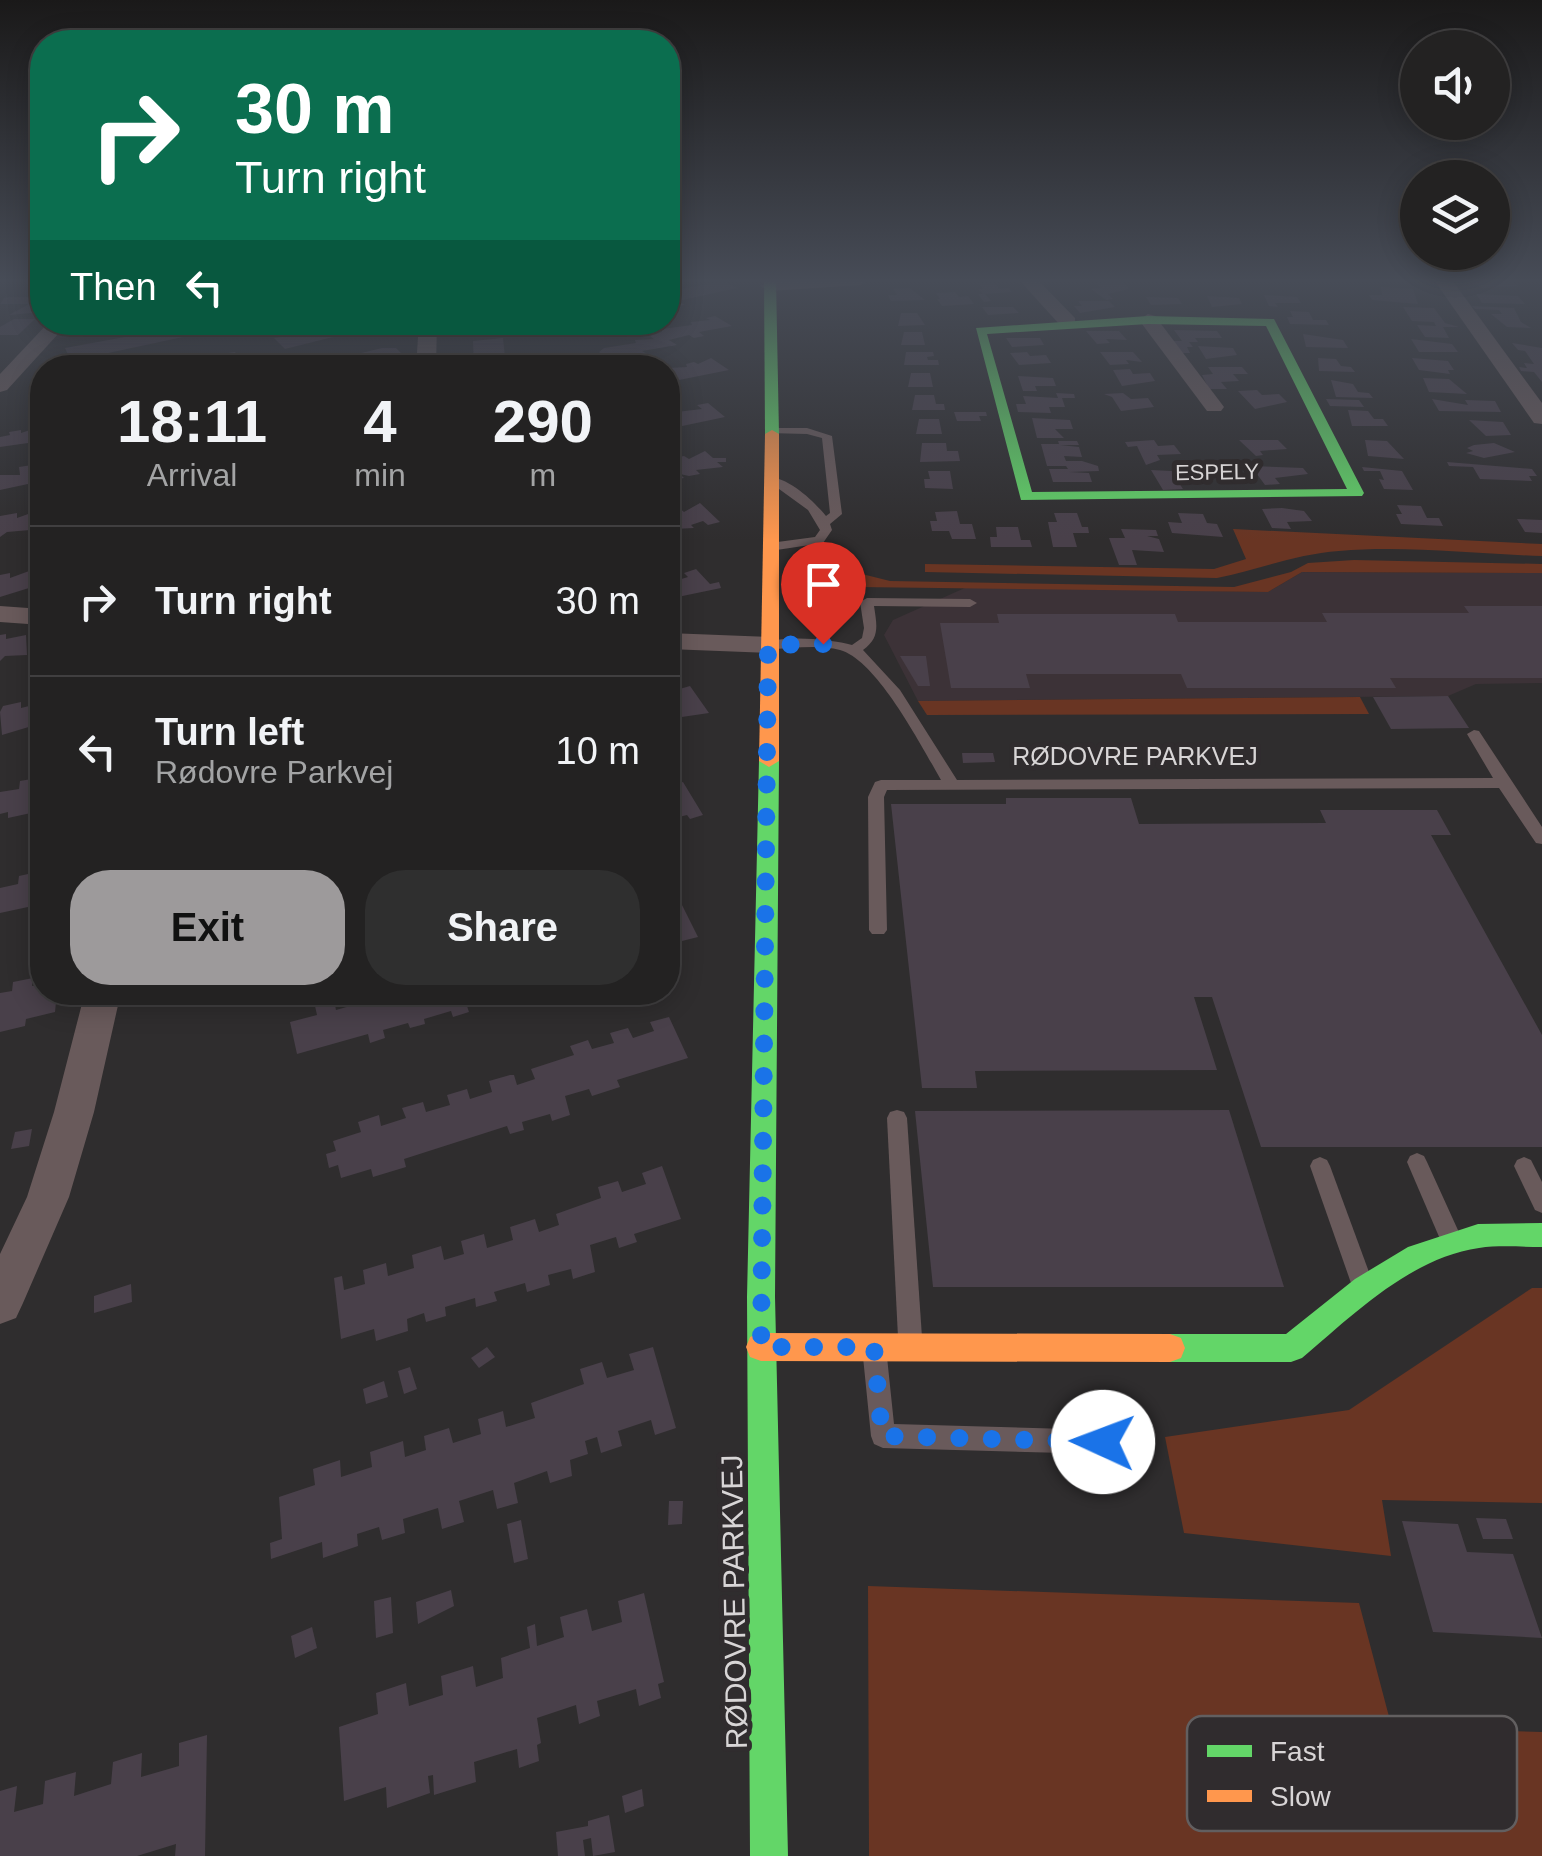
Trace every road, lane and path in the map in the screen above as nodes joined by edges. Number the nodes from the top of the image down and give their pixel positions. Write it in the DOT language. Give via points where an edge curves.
graph roads {
  1 [pos="18,367"];
  2 [pos="771,367"];
  3 [pos="990,367"];
  4 [pos="1183,367"];
  5 [pos="1292,367"];
  6 [pos="1505,367"];
  7 [pos="0,386"];
  8 [pos="1214,408"];
  9 [pos="1542,418"];
  10 [pos="772,430"];
  11 [pos="771,479"];
  12 [pos="826,521"];
  13 [pos="770,547"];
  14 [pos="970,603"];
  15 [pos="0,614"];
  16 [pos="30,615"];
  17 [pos="680,642"];
  18 [pos="768,645"];
  19 [pos="854,650"];
  20 [pos="1474,734"];
  21 [pos="1504,782"];
  22 [pos="952,784"];
  23 [pos="1542,839"];
  24 [pos="878,930"];
  25 [pos="99,1005"];
  26 [pos="896,1118"];
  27 [pos="1418,1162"];
  28 [pos="1320,1166"];
  29 [pos="1524,1166"];
  30 [pos="1542,1204"];
  31 [pos="1542,1235"];
  32 [pos="1453,1244"];
  33 [pos="1364,1288"];
  34 [pos="0,1303"];
  35 [pos="761,1347"];
  36 [pos="874,1347"];
  37 [pos="911,1347"];
  38 [pos="1103,1442"];
  39 [pos="769,1856"];
  1 -- 7 [label="street"];
  2 -- 10 [label="street, RØDOVRE PARKVEJ"];
  3 -- 5 [label="street, ESPELY" via="1026,497 1356,493"];
  4 -- 8 [label="street"];
  6 -- 9 [label="street"];
  10 -- 11 [label="street, RØDOVRE PARKVEJ"];
  10 -- 12 [label="lane" via="827,436 836,514"];
  11 -- 12 [label="lane"];
  11 -- 13 [label="street, RØDOVRE PARKVEJ"];
  12 -- 13 [label="lane" via="819,540"];
  13 -- 18 [label="street, RØDOVRE PARKVEJ"];
  14 -- 19 [label="lane" via="867,602 868,640"];
  15 -- 16 [label="street"];
  17 -- 18 [label="street"];
  18 -- 19 [label="lane"];
  18 -- 35 [label="street, RØDOVRE PARKVEJ"];
  19 -- 22 [label="lane" via="898,696"];
  20 -- 21 [label="lane"];
  21 -- 22 [label="lane, RØDOVRE PARKVEJ"];
  21 -- 23 [label="lane"];
  22 -- 24 [label="lane, RØDOVRE PARKVEJ" via="881,785"];
  25 -- 34 [label="street" via="48,1197"];
  26 -- 37 [label="lane"];
  27 -- 32 [label="lane"];
  28 -- 33 [label="lane"];
  29 -- 30 [label="lane"];
  31 -- 32 [label="street" via="1478,1236"];
  32 -- 33 [label="street"];
  33 -- 37 [label="street" via="1291,1348"];
  35 -- 36 [label="street"];
  35 -- 39 [label="street, RØDOVRE PARKVEJ"];
  36 -- 37 [label="street"];
  36 -- 38 [label="lane" via="882,1436"];
}
